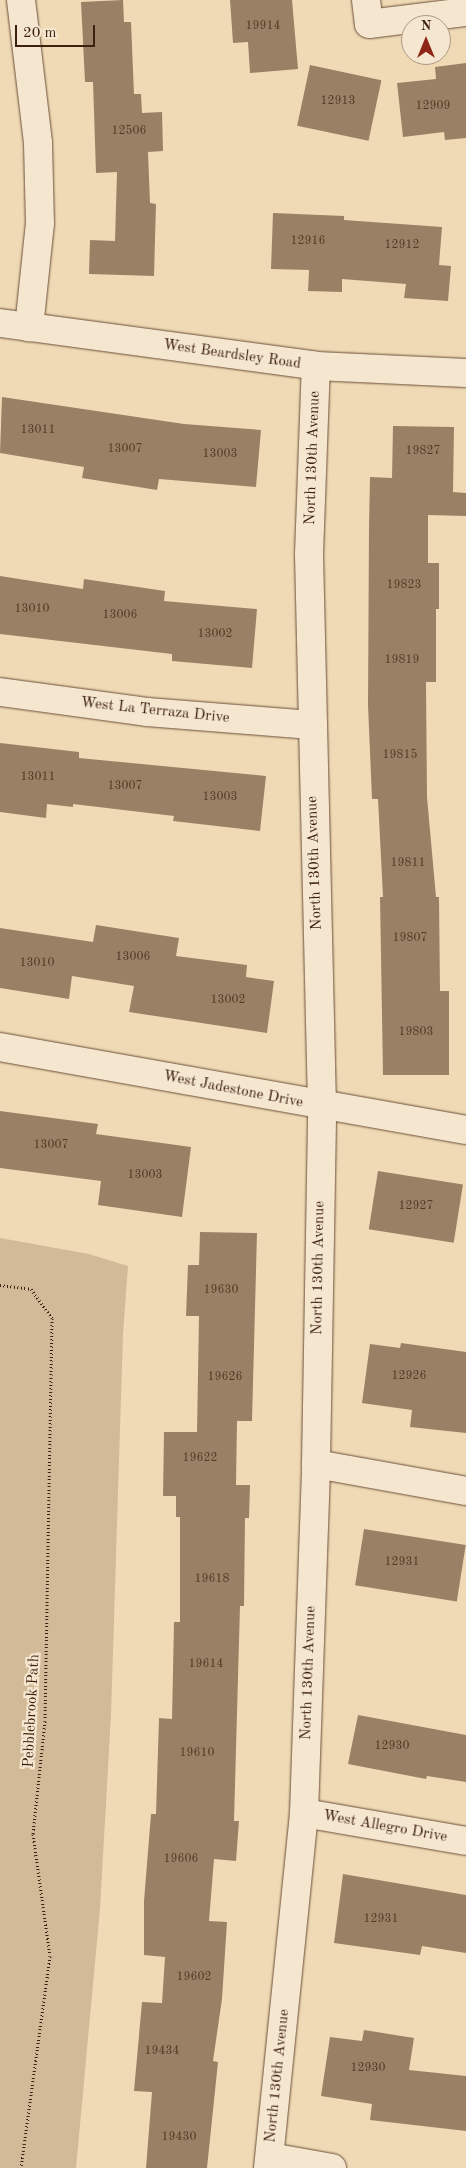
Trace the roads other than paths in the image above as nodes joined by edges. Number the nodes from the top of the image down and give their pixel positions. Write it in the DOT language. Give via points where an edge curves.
graph roads {
  1 [pos="21,0"];
  2 [pos="368,12"];
  3 [pos="466,12"];
  4 [pos="0,323"];
  5 [pos="29,327"];
  6 [pos="316,366"];
  7 [pos="466,373"];
  8 [pos="0,692"];
  9 [pos="311,725"];
  10 [pos="0,1047"];
  11 [pos="322,1106"];
  12 [pos="466,1130"];
  13 [pos="316,1464"];
  14 [pos="466,1491"];
  15 [pos="304,1813"];
  16 [pos="466,1841"];
  17 [pos="269,2163"];
  18 [pos="332,2168"];
  1 -- 5 [label="street" via="39,160 40,223"];
  2 -- 3 [label="street"];
  4 -- 5 [label="street, West Beardsley Road"];
  5 -- 6 [label="street, West Beardsley Road"];
  6 -- 7 [label="street, West Beardsley Road"];
  6 -- 9 [label="street, North 130th Avenue" via="309,554"];
  8 -- 9 [label="street, West La Terraza Drive" via="147,712"];
  9 -- 11 [label="street, North 130th Avenue"];
  10 -- 11 [label="street, West Jadestone Drive"];
  11 -- 12 [label="street, West Jadestone Drive"];
  11 -- 13 [label="street, North 130th Avenue"];
  13 -- 14 [label="street"];
  13 -- 15 [label="street, North 130th Avenue"];
  15 -- 16 [label="street, West Allegro Drive"];
  15 -- 17 [label="street, North 130th Avenue"];
  17 -- 18 [label="street"];
}
